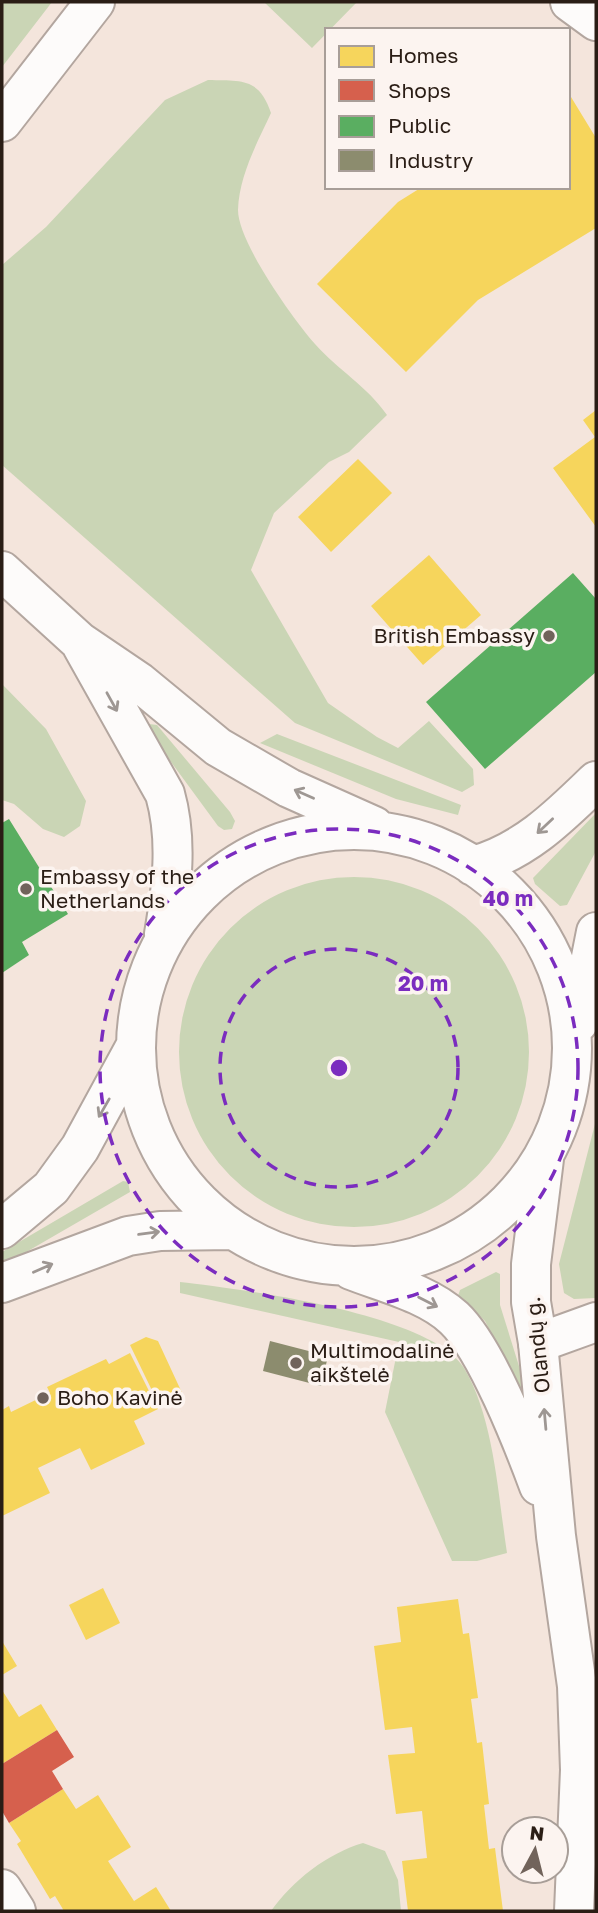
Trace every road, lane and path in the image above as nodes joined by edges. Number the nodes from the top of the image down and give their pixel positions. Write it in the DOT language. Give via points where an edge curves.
graph roads {
  1 [pos="94,2"];
  2 [pos="570,2"];
  3 [pos="596,21"];
  4 [pos="2,122"];
  5 [pos="2,571"];
  6 [pos="80,642"];
  7 [pos="596,781"];
  8 [pos="389,832"];
  9 [pos="473,866"];
  10 [pos="596,932"];
  11 [pos="163,939"];
  12 [pos="135,1047"];
  13 [pos="573,1049"];
  14 [pos="545,1154"];
  15 [pos="2,1229"];
  16 [pos="232,1230"];
  17 [pos="342,1267"];
  18 [pos="2,1283"];
  19 [pos="596,1322"];
  20 [pos="538,1343"];
  21 [pos="556,1536"];
  22 [pos="588,1771"];
  23 [pos="2,1889"];
  24 [pos="16,1911"];
  25 [pos="574,1911"];
  1 -- 4 [label="main road"];
  2 -- 3 [label="main road"];
  5 -- 6 [label="main road"];
  8 -- 6 [label="main road, one-way" via="255,770"];
  6 -- 11 [label="main road, one-way" via="168,806 172,884"];
  7 -- 9 [label="main road, one-way" via="528,843 499,859"];
  8 -- 9 [label="main road" via="438,846"];
  8 -- 11 [label="main road" via="346,830 304,835 263,850 226,871 193,899"];
  9 -- 13 [label="main road" via="521,907 543,938 563,985"];
  10 -- 13 [label="main road"];
  11 -- 12 [label="main road" via="138,1007"];
  12 -- 15 [label="main road, one-way" via="80,1149 51,1188"];
  12 -- 16 [label="main road" via="139,1090 151,1131 171,1170 198,1202"];
  13 -- 14 [label="main road" via="568,1093"];
  14 -- 17 [label="main road" via="511,1201 452,1244 417,1258"];
  14 -- 20 [label="main road, Olandų g." via="531,1264"];
  16 -- 17 [label="main road" via="304,1262"];
  18 -- 16 [label="main road, one-way" via="128,1236"];
  17 -- 21 [label="main road, Olandų g., one-way" via="430,1302 472,1339 527,1453"];
  19 -- 20 [label="main road"];
  21 -- 20 [label="main road, Olandų g., one-way"];
  21 -- 22 [label="main road, Olandų g."];
  22 -- 25 [label="main road, Olandų g."];
  23 -- 24 [label="main road"];
}
